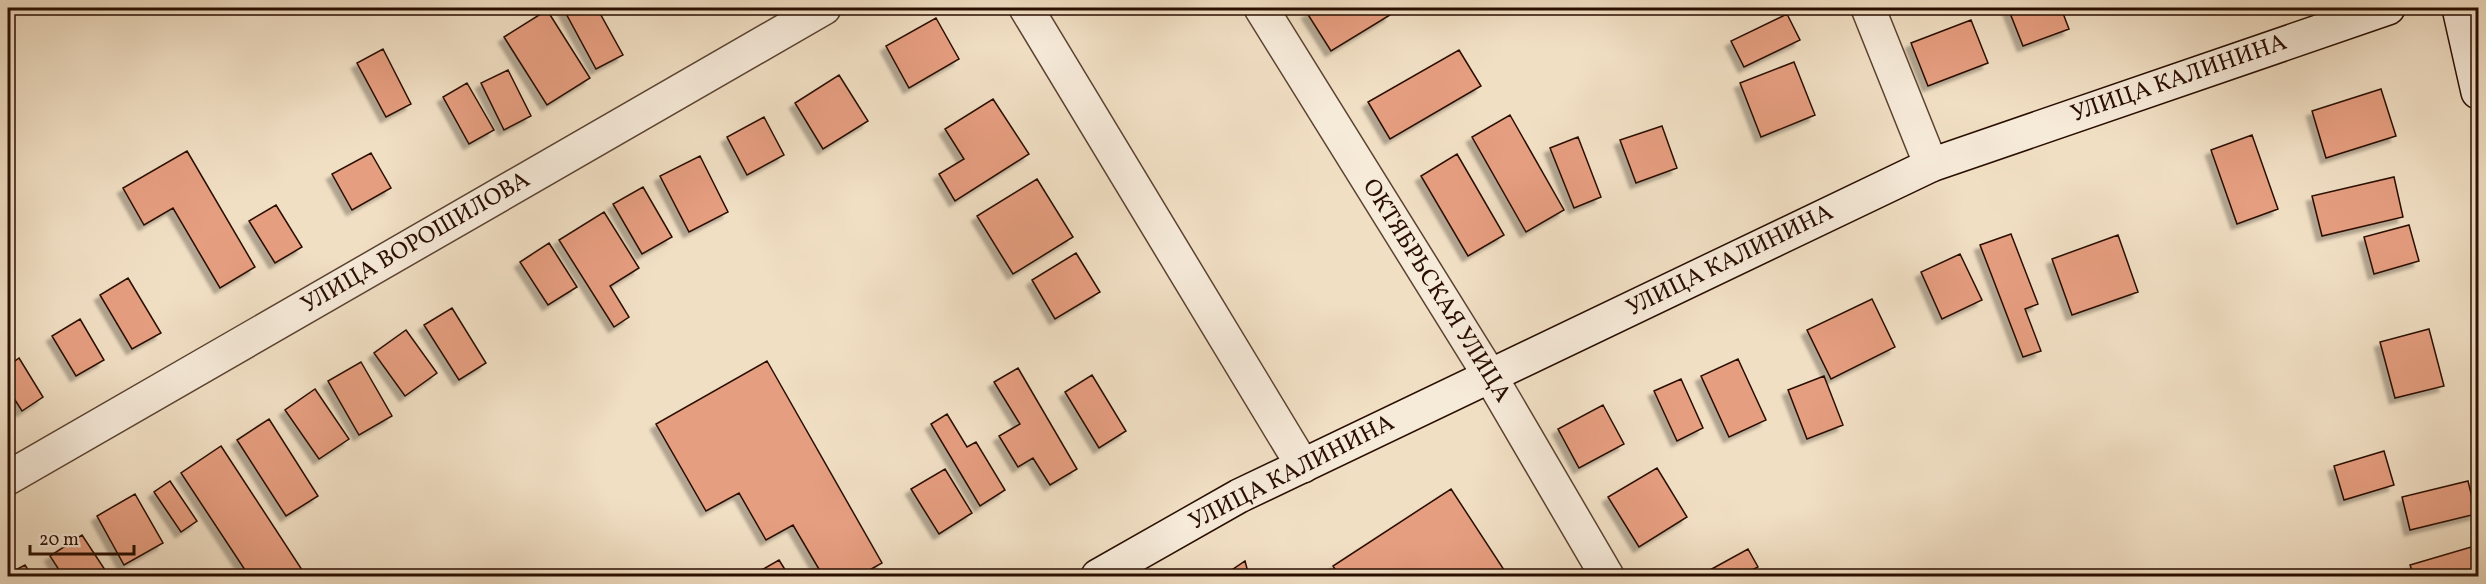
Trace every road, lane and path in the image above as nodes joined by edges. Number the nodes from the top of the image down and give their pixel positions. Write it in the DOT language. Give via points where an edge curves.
graph roads {
  1 [pos="824,8"];
  2 [pos="1026,8"];
  3 [pos="1261,8"];
  4 [pos="1868,8"];
  5 [pos="2388,8"];
  6 [pos="2459,8"];
  7 [pos="2478,93"];
  8 [pos="1930,165"];
  9 [pos="1490,376"];
  10 [pos="1303,466"];
  11 [pos="8,478"];
  12 [pos="1098,576"];
  13 [pos="1607,576"];
  1 -- 11 [label="street, УЛИЦА ВОРОШИЛОВА"];
  2 -- 10 [label="street"];
  3 -- 9 [label="street, ОКТЯБРЬСКАЯ УЛИЦА"];
  4 -- 8 [label="street"];
  5 -- 8 [label="street, УЛИЦА КАЛИНИНА"];
  6 -- 7 [label="street"];
  8 -- 9 [label="street, УЛИЦА КАЛИНИНА"];
  9 -- 10 [label="street, УЛИЦА КАЛИНИНА"];
  9 -- 13 [label="street, ОКТЯБРЬСКАЯ УЛИЦА"];
  10 -- 12 [label="street, УЛИЦА КАЛИНИНА" via="1239,496"];
}
